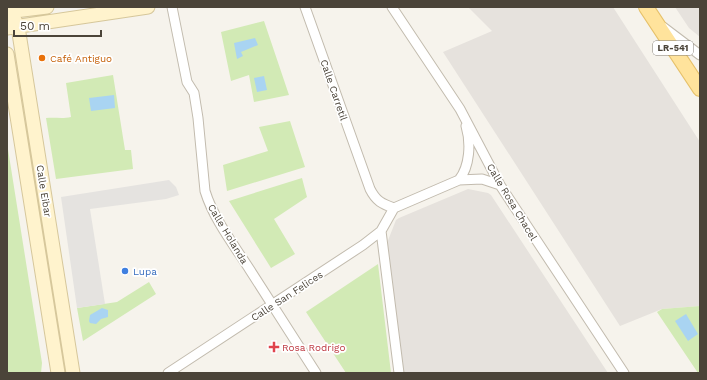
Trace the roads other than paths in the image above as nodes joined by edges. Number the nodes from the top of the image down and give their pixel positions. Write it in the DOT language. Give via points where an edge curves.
graph roads {
  1 [pos="47,7"];
  2 [pos="148,7"];
  3 [pos="172,7"];
  4 [pos="306,7"];
  5 [pos="392,7"];
  6 [pos="646,7"];
  7 [pos="9,12"];
  8 [pos="655,22"];
  9 [pos="13,27"];
  10 [pos="7,54"];
  11 [pos="700,55"];
  12 [pos="700,89"];
  13 [pos="460,109"];
  14 [pos="460,180"];
  15 [pos="500,185"];
  16 [pos="394,208"];
  17 [pos="381,231"];
  18 [pos="272,306"];
  19 [pos="58,373"];
  20 [pos="73,373"];
  21 [pos="168,373"];
  22 [pos="316,373"];
  23 [pos="399,373"];
  24 [pos="624,373"];
  1 -- 7 [label="main road"];
  2 -- 9 [label="main road"];
  3 -- 18 [label="street, Calle Holanda" via="187,82 194,93 205,191 220,223"];
  4 -- 16 [label="street, Calle Carretil" via="363,173 374,198 381,204"];
  5 -- 13 [label="street, Calle Rosa Chacel"];
  6 -- 8 [label="main road, LR-541"];
  7 -- 9 [label="main road, Calle Eibar"];
  8 -- 11 [label="street"];
  8 -- 12 [label="main road, LR-541"];
  9 -- 20 [label="main road, Calle Eibar"];
  10 -- 19 [label="main road, Calle Eibar"];
  13 -- 14 [label="street" via="467,131 468,147 468,162"];
  13 -- 15 [label="street, Calle Rosa Chacel"];
  14 -- 15 [label="street" via="482,179"];
  14 -- 16 [label="street"];
  15 -- 24 [label="street, Calle Rosa Chacel"];
  16 -- 17 [label="street, Calle San Felices"];
  17 -- 18 [label="street, Calle San Felices"];
  17 -- 23 [label="street"];
  18 -- 21 [label="street, Calle San Felices"];
  18 -- 22 [label="street, Calle Holanda"];
}
